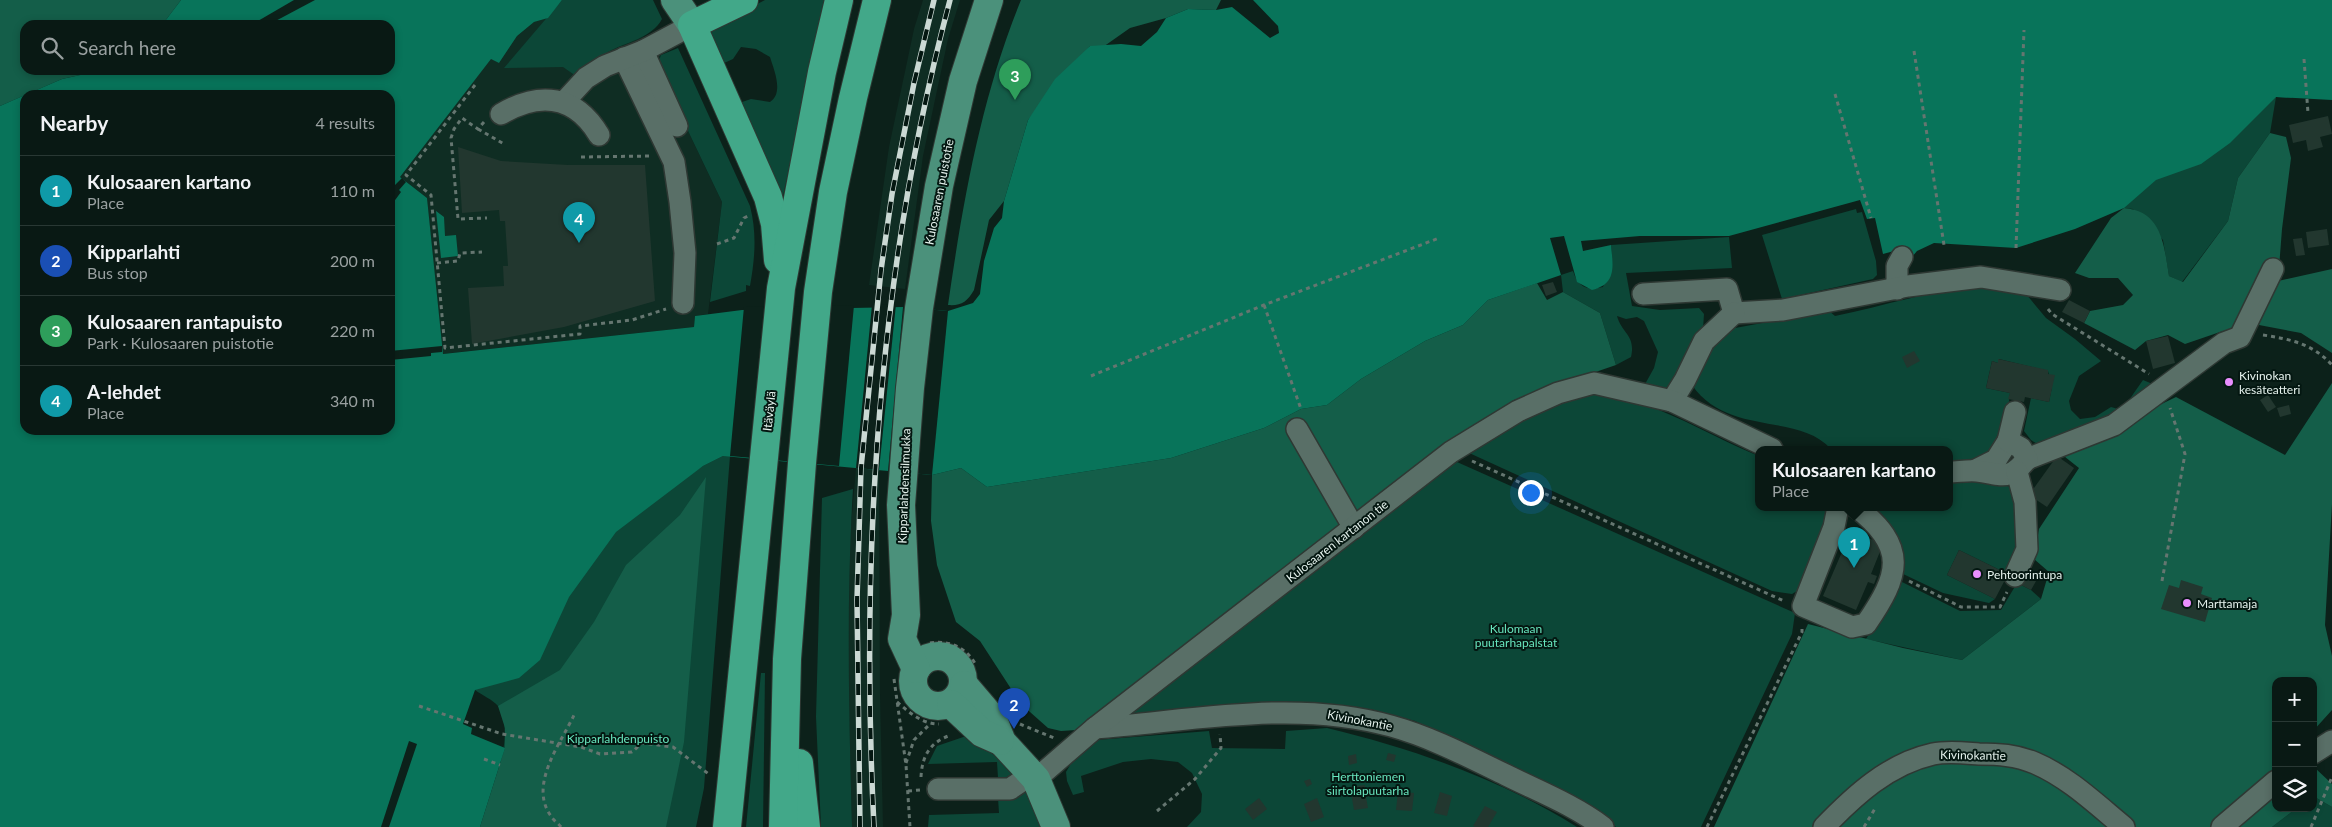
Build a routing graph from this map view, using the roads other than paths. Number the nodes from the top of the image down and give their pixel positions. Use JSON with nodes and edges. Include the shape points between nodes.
{"nodes":[{"id":1,"x":675,"y":0,"type":"edge"},
{"id":2,"x":744,"y":0,"type":"edge"},
{"id":3,"x":839,"y":0,"type":"edge"},
{"id":4,"x":877,"y":0,"type":"edge"},
{"id":5,"x":990,"y":0,"type":"edge"},
{"id":6,"x":689,"y":12,"type":"edge"},
{"id":7,"x":634,"y":55,"type":"junction"},
{"id":8,"x":564,"y":102,"type":"junction"},
{"id":9,"x":501,"y":114,"type":"road end"},
{"id":10,"x":677,"y":126,"type":"dead end"},
{"id":11,"x":599,"y":135,"type":"dead end"},
{"id":12,"x":1902,"y":257,"type":"dead end"},
{"id":13,"x":2273,"y":269,"type":"dead end"},
{"id":14,"x":782,"y":288,"type":"junction"},
{"id":15,"x":1897,"y":289,"type":"junction"},
{"id":16,"x":2060,"y":290,"type":"dead end"},
{"id":17,"x":1643,"y":294,"type":"dead end"},
{"id":18,"x":683,"y":303,"type":"road end"},
{"id":19,"x":1734,"y":313,"type":"junction"},
{"id":20,"x":910,"y":388,"type":"joint"},
{"id":21,"x":1672,"y":401,"type":"junction"},
{"id":22,"x":2015,"y":412,"type":"dead end"},
{"id":23,"x":1299,"y":419,"type":"road end"},
{"id":24,"x":2008,"y":441,"type":"junction"},
{"id":25,"x":1765,"y":446,"type":"edge"},
{"id":26,"x":2022,"y":465,"type":"junction"},
{"id":27,"x":1976,"y":470,"type":"junction"},
{"id":28,"x":1953,"y":472,"type":"edge"},
{"id":29,"x":1837,"y":511,"type":"edge"},
{"id":30,"x":1860,"y":511,"type":"edge"},
{"id":31,"x":1354,"y":528,"type":"junction"},
{"id":32,"x":2015,"y":576,"type":"road end"},
{"id":33,"x":787,"y":659,"type":"junction"},
{"id":34,"x":915,"y":669,"type":"junction"},
{"id":35,"x":957,"y":694,"type":"junction"},
{"id":36,"x":1011,"y":733,"type":"junction"},
{"id":37,"x":1089,"y":733,"type":"junction"},
{"id":38,"x":2332,"y":741,"type":"edge"},
{"id":39,"x":2317,"y":750,"type":"edge"},
{"id":40,"x":721,"y":777,"type":"junction"},
{"id":41,"x":1034,"y":777,"type":"junction"},
{"id":42,"x":2272,"y":784,"type":"edge"},
{"id":43,"x":929,"y":789,"type":"road end"},
{"id":44,"x":718,"y":827,"type":"edge"},
{"id":45,"x":727,"y":827,"type":"edge"},
{"id":46,"x":783,"y":827,"type":"edge"},
{"id":47,"x":806,"y":827,"type":"edge"},
{"id":48,"x":1056,"y":827,"type":"edge"},
{"id":49,"x":1603,"y":827,"type":"edge"},
{"id":50,"x":1824,"y":827,"type":"edge"},
{"id":51,"x":2124,"y":827,"type":"edge"},
{"id":52,"x":2222,"y":827,"type":"edge"}],
"edges":[{"from":1,"to":6,"type":"main road"},
{"from":2,"to":6,"type":"highway"},
{"from":3,"to":14,"type":"highway","name":"Itäväylä","via":[[822,72]]},
{"from":4,"to":33,"type":"highway","via":[[833,192],[818,292]]},
{"from":5,"to":20,"type":"main road","name":"Kulosaaren puistotie","via":[[949,136],[919,308]]},
{"from":6,"to":7,"type":"street"},
{"from":6,"to":14,"type":"highway","via":[[768,197],[775,224]]},
{"from":7,"to":8,"type":"street","via":[[605,66],[586,78]]},
{"from":7,"to":10,"type":"street"},
{"from":7,"to":18,"type":"street","via":[[674,162],[684,253]]},
{"from":8,"to":9,"type":"street","via":[[544,99],[513,107]]},
{"from":8,"to":11,"type":"street","via":[[582,113]]},
{"from":12,"to":15,"type":"street","via":[[1897,266]]},
{"from":13,"to":26,"type":"street","via":[[2240,337],[2224,343],[2114,425]]},
{"from":14,"to":40,"type":"highway","name":"Itäväylä","via":[[765,460]]},
{"from":15,"to":16,"type":"street","via":[[1981,277]]},
{"from":15,"to":19,"type":"street","via":[[1783,310]]},
{"from":17,"to":19,"type":"street","via":[[1727,290]]},
{"from":19,"to":21,"type":"street","via":[[1704,341]]},
{"from":20,"to":34,"type":"main road","name":"Kipparlahdensilmukka","via":[[903,470],[902,549],[906,614]]},
{"from":21,"to":25,"type":"street","name":"Kulosaaren kartanon tie"},
{"from":21,"to":31,"type":"street","name":"Kulosaaren kartanon tie","via":[[1594,383],[1558,393],[1518,411],[1451,452]]},
{"from":22,"to":24,"type":"street"},
{"from":23,"to":31,"type":"street"},
{"from":24,"to":26,"type":"street","via":[[2021,448]]},
{"from":24,"to":27,"type":"street","via":[[1996,460]]},
{"from":26,"to":27,"type":"street","via":[[1998,476]]},
{"from":26,"to":32,"type":"street","via":[[2027,549]]},
{"from":27,"to":28,"type":"street"},
{"from":29,"to":30,"type":"street","via":[[1803,606],[1852,627],[1866,624],[1883,599],[1893,572],[1893,554],[1884,532]]},
{"from":31,"to":37,"type":"street","name":"Kulosaaren kartanon tie"},
{"from":33,"to":46,"type":"highway"},
{"from":33,"to":47,"type":"highway"},
{"from":34,"to":35,"type":"main road","via":[[914,685],[920,700],[930,706],[940,707]]},
{"from":34,"to":35,"type":"main road","via":[[948,657],[963,674]]},
{"from":35,"to":36,"type":"main road"},
{"from":35,"to":36,"type":"main road","via":[[972,725],[982,733]]},
{"from":36,"to":41,"type":"main road"},
{"from":37,"to":41,"type":"street","name":"Kulosaaren kartanon tie"},
{"from":37,"to":49,"type":"street","name":"Kivinokantie","via":[[1220,716],[1322,713],[1392,726],[1418,735],[1573,808]]},
{"from":38,"to":39,"type":"street"},
{"from":40,"to":44,"type":"highway"},
{"from":40,"to":45,"type":"highway","name":"Itäväylä"},
{"from":41,"to":43,"type":"street","name":"Kulosaaren kartanon tie","via":[[1010,788]]},
{"from":41,"to":48,"type":"main road"},
{"from":42,"to":52,"type":"street"},
{"from":50,"to":51,"type":"street","name":"Kivinokantie","via":[[1868,785],[1887,773],[1933,754],[1956,753],[2010,755],[2034,762],[2069,782]]}]}
